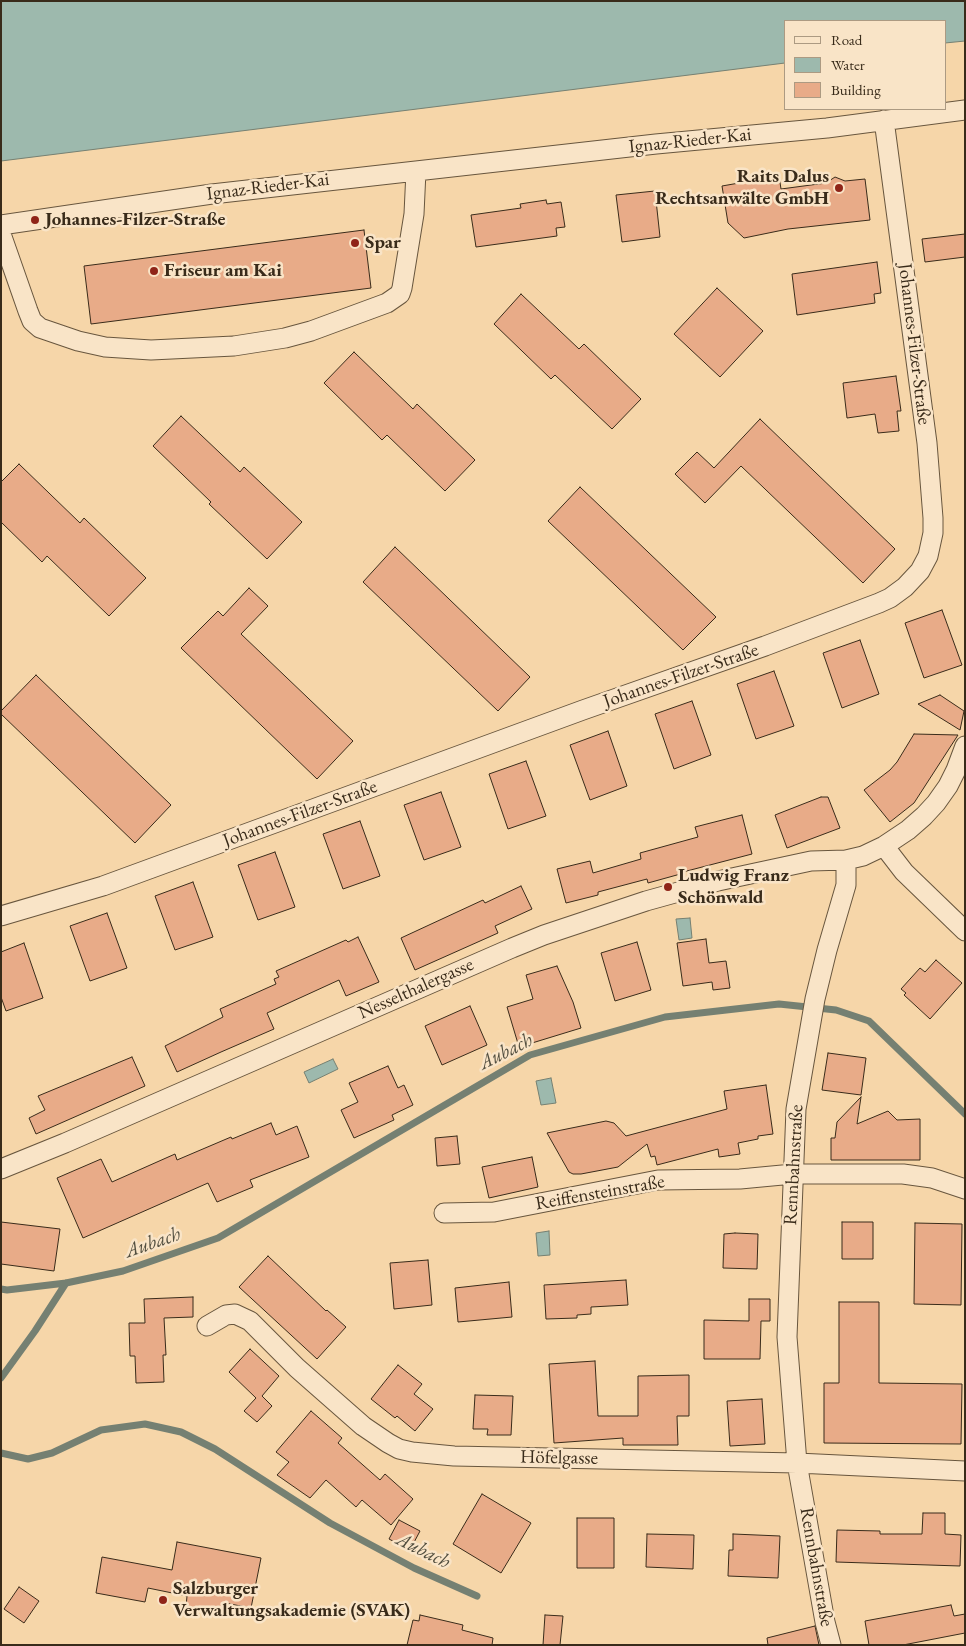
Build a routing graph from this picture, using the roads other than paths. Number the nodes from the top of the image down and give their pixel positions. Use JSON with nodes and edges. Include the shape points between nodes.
{"nodes":[{"id":1,"x":965,"y":110,"type":"edge"},
{"id":2,"x":884,"y":120,"type":"junction"},
{"id":3,"x":416,"y":171,"type":"junction"},
{"id":4,"x":1,"y":225,"type":"edge"},
{"id":5,"x":1,"y":234,"type":"edge"},
{"id":6,"x":965,"y":746,"type":"edge"},
{"id":7,"x":884,"y":846,"type":"junction"},
{"id":8,"x":846,"y":860,"type":"junction"},
{"id":9,"x":1,"y":916,"type":"edge"},
{"id":10,"x":965,"y":932,"type":"edge"},
{"id":11,"x":1,"y":1169,"type":"edge"},
{"id":12,"x":793,"y":1174,"type":"junction"},
{"id":13,"x":965,"y":1189,"type":"edge"},
{"id":14,"x":444,"y":1213,"type":"dead end"},
{"id":15,"x":207,"y":1326,"type":"dead end"},
{"id":16,"x":797,"y":1463,"type":"junction"},
{"id":17,"x":965,"y":1471,"type":"edge"},
{"id":18,"x":831,"y":1645,"type":"edge"}],
"edges":[{"from":1,"to":2,"type":"street","name":"Ignaz-Rieder-Kai"},
{"from":2,"to":3,"type":"street","name":"Ignaz-Rieder-Kai"},
{"from":2,"to":9,"type":"street","name":"Johannes-Filzer-Straße","via":[[934,518],[928,556],[906,587],[879,603],[765,646],[103,886]]},
{"from":3,"to":4,"type":"street","name":"Ignaz-Rieder-Kai","via":[[212,194]]},
{"from":3,"to":5,"type":"street","via":[[414,214],[400,294],[388,303],[311,331],[234,346],[151,350],[105,347],[40,328],[32,321]]},
{"from":6,"to":7,"type":"street","via":[[956,770],[936,803],[908,830]]},
{"from":7,"to":8,"type":"street"},
{"from":7,"to":10,"type":"street","via":[[904,872]]},
{"from":8,"to":11,"type":"street","name":"Nesselthalergasse","via":[[811,861],[718,881],[646,900],[553,932]]},
{"from":8,"to":12,"type":"street","name":"Rennbahnstraße","via":[[844,896],[813,1007],[796,1109]]},
{"from":12,"to":13,"type":"street","name":"Reiffensteinstraße","via":[[908,1174]]},
{"from":12,"to":14,"type":"street","name":"Reiffensteinstraße","via":[[740,1179],[658,1180],[494,1212]]},
{"from":12,"to":16,"type":"street","name":"Rennbahnstraße","via":[[787,1337]]},
{"from":15,"to":16,"type":"street","name":"Höfelgasse","via":[[226,1315],[235,1314],[250,1321],[296,1368],[363,1426],[388,1443],[412,1452],[454,1456]]},
{"from":16,"to":17,"type":"street","name":"Höfelgasse"},
{"from":16,"to":18,"type":"street","name":"Rennbahnstraße"}]}
